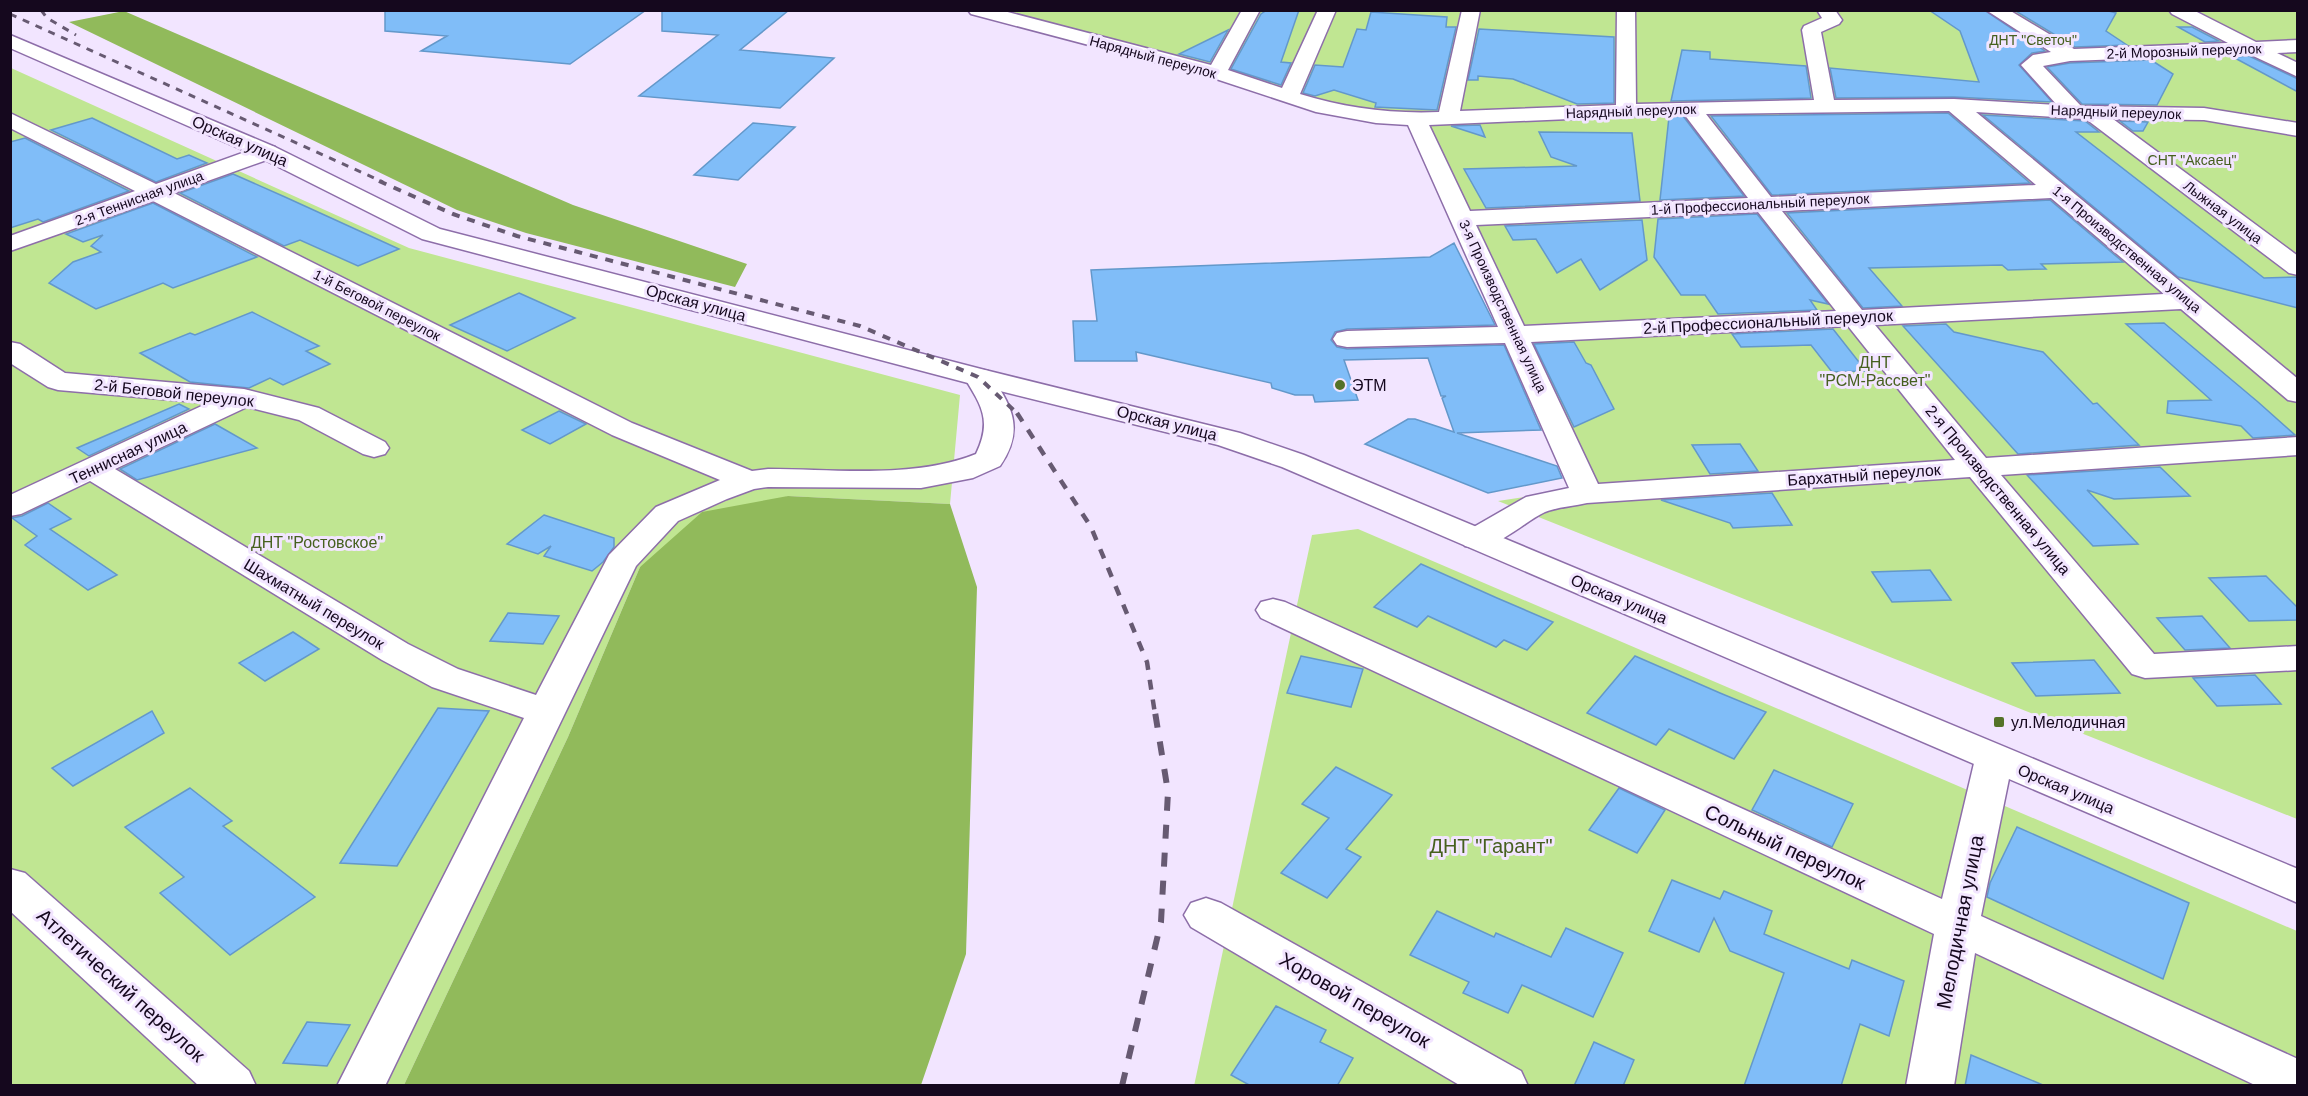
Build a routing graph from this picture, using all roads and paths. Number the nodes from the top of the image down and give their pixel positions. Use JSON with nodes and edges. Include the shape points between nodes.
{"nodes":[{"id":1,"x":976,"y":10,"type":"edge"},
{"id":2,"x":1059,"y":10,"type":"edge"},
{"id":3,"x":1251,"y":10,"type":"edge"},
{"id":4,"x":1327,"y":10,"type":"edge"},
{"id":5,"x":1471,"y":10,"type":"edge"},
{"id":6,"x":1626,"y":10,"type":"edge"},
{"id":7,"x":1826,"y":10,"type":"edge"},
{"id":8,"x":1995,"y":10,"type":"edge"},
{"id":9,"x":2178,"y":10,"type":"edge"},
{"id":10,"x":1045,"y":27,"type":"junction"},
{"id":11,"x":10,"y":41,"type":"edge"},
{"id":12,"x":2298,"y":46,"type":"edge"},
{"id":13,"x":2252,"y":48,"type":"junction"},
{"id":14,"x":2070,"y":56,"type":"junction"},
{"id":15,"x":2031,"y":65,"type":"joint"},
{"id":16,"x":2298,"y":71,"type":"edge"},
{"id":17,"x":1217,"y":73,"type":"junction"},
{"id":18,"x":1288,"y":98,"type":"junction"},
{"id":19,"x":1826,"y":105,"type":"junction"},
{"id":20,"x":1954,"y":105,"type":"junction"},
{"id":21,"x":1690,"y":108,"type":"junction"},
{"id":22,"x":1626,"y":111,"type":"junction"},
{"id":23,"x":2082,"y":112,"type":"junction"},
{"id":24,"x":1448,"y":118,"type":"junction"},
{"id":25,"x":10,"y":119,"type":"edge"},
{"id":26,"x":1416,"y":119,"type":"junction"},
{"id":27,"x":2298,"y":130,"type":"edge"},
{"id":28,"x":267,"y":152,"type":"junction"},
{"id":29,"x":2058,"y":191,"type":"junction"},
{"id":30,"x":157,"y":193,"type":"junction"},
{"id":31,"x":1762,"y":203,"type":"junction"},
{"id":32,"x":1463,"y":218,"type":"junction"},
{"id":33,"x":10,"y":244,"type":"edge"},
{"id":34,"x":2298,"y":268,"type":"edge"},
{"id":35,"x":2190,"y":302,"type":"junction"},
{"id":36,"x":1857,"y":318,"type":"junction"},
{"id":37,"x":1516,"y":335,"type":"junction"},
{"id":38,"x":1347,"y":339,"type":"dead end"},
{"id":39,"x":10,"y":350,"type":"edge"},
{"id":40,"x":978,"y":377,"type":"junction"},
{"id":41,"x":2298,"y":394,"type":"edge"},
{"id":42,"x":244,"y":398,"type":"junction"},
{"id":43,"x":2298,"y":446,"type":"edge"},
{"id":44,"x":374,"y":448,"type":"dead end"},
{"id":45,"x":1977,"y":466,"type":"junction"},
{"id":46,"x":94,"y":470,"type":"junction"},
{"id":47,"x":749,"y":481,"type":"junction"},
{"id":48,"x":1587,"y":494,"type":"junction"},
{"id":49,"x":10,"y":507,"type":"edge"},
{"id":50,"x":1477,"y":539,"type":"junction"},
{"id":51,"x":1273,"y":610,"type":"dead end"},
{"id":52,"x":2298,"y":658,"type":"edge"},
{"id":53,"x":546,"y":712,"type":"junction"},
{"id":54,"x":1994,"y":759,"type":"junction"},
{"id":55,"x":10,"y":885,"type":"edge"},
{"id":56,"x":2298,"y":887,"type":"edge"},
{"id":57,"x":1206,"y":915,"type":"dead end"},
{"id":58,"x":1957,"y":927,"type":"junction"},
{"id":59,"x":2298,"y":1082,"type":"edge"},
{"id":60,"x":232,"y":1086,"type":"edge"},
{"id":61,"x":361,"y":1086,"type":"edge"},
{"id":62,"x":1504,"y":1086,"type":"edge"},
{"id":63,"x":1930,"y":1086,"type":"edge"}],
"edges":[{"from":1,"to":10,"type":"street","name":"Нарядный переулок"},
{"from":2,"to":10,"type":"street"},
{"from":3,"to":17,"type":"street"},
{"from":4,"to":18,"type":"street"},
{"from":5,"to":24,"type":"street"},
{"from":6,"to":22,"type":"street"},
{"from":7,"to":19,"type":"street","via":[[1833,20],[1811,30]]},
{"from":8,"to":14,"type":"street"},
{"from":9,"to":13,"type":"street"},
{"from":10,"to":17,"type":"street","name":"Нарядный переулок"},
{"from":11,"to":28,"type":"street","name":"Орская улица"},
{"from":12,"to":13,"type":"street","name":"2-й Морозный переулок"},
{"from":13,"to":14,"type":"street","name":"2-й Морозный переулок"},
{"from":13,"to":16,"type":"street"},
{"from":14,"to":15,"type":"street","name":"2-й Морозный переулок","via":[[2040,59]]},
{"from":15,"to":23,"type":"street","name":"Лыжная улица"},
{"from":17,"to":18,"type":"street","name":"Нарядный переулок"},
{"from":18,"to":26,"type":"street","name":"Нарядный переулок","via":[[1344,112]]},
{"from":19,"to":20,"type":"street","name":"Нарядный переулок"},
{"from":19,"to":21,"type":"street","name":"Нарядный переулок"},
{"from":20,"to":23,"type":"street","name":"Нарядный переулок"},
{"from":20,"to":29,"type":"street","name":"1-я Производственная улица"},
{"from":21,"to":22,"type":"street","name":"Нарядный переулок"},
{"from":21,"to":31,"type":"street","name":"2-я Производственная улица"},
{"from":22,"to":24,"type":"street","name":"Нарядный переулок"},
{"from":23,"to":27,"type":"street","name":"Нарядный переулок","via":[[2204,114]]},
{"from":23,"to":34,"type":"street","name":"Лыжная улица"},
{"from":24,"to":26,"type":"street","name":"Нарядный переулок"},
{"from":25,"to":30,"type":"street","name":"1-й Беговой переулок"},
{"from":26,"to":32,"type":"street","name":"3-я Производственная улица"},
{"from":28,"to":30,"type":"street","name":"2-я Теннисная улица"},
{"from":28,"to":40,"type":"street","name":"Орская улица","via":[[431,234]]},
{"from":29,"to":31,"type":"street","name":"1-й Профессиональный переулок"},
{"from":29,"to":35,"type":"street","name":"1-я Производственная улица"},
{"from":30,"to":33,"type":"street","name":"2-я Теннисная улица"},
{"from":30,"to":47,"type":"street","name":"1-й Беговой переулок","via":[[622,429]]},
{"from":31,"to":32,"type":"street","name":"1-й Профессиональный переулок"},
{"from":31,"to":36,"type":"street","name":"2-я Производственная улица"},
{"from":32,"to":37,"type":"street","name":"3-я Производственная улица"},
{"from":35,"to":36,"type":"street","name":"2-й Профессиональный переулок"},
{"from":35,"to":41,"type":"street","name":"1-я Производственная улица"},
{"from":36,"to":37,"type":"street","name":"2-й Профессиональный переулок"},
{"from":36,"to":45,"type":"street","name":"2-я Производственная улица"},
{"from":37,"to":38,"type":"street","name":"2-й Профессиональный переулок"},
{"from":37,"to":48,"type":"street","name":"3-я Производственная улица"},
{"from":39,"to":42,"type":"street","name":"2-й Беговой переулок","via":[[58,381]]},
{"from":40,"to":47,"type":"street","via":[[999,411],[1000,438],[989,460],[921,480]]},
{"from":40,"to":50,"type":"street","name":"Орская улица","via":[[1229,439],[1293,461]]},
{"from":42,"to":44,"type":"street","name":"2-й Беговой переулок","via":[[309,414]]},
{"from":42,"to":46,"type":"street","name":"Теннисная улица"},
{"from":43,"to":45,"type":"street","name":"Бархатный переулок"},
{"from":45,"to":48,"type":"street","name":"Бархатный переулок"},
{"from":45,"to":52,"type":"street","name":"2-я Производственная улица","via":[[2145,666]]},
{"from":46,"to":49,"type":"street","name":"Теннисная улица"},
{"from":46,"to":53,"type":"street","name":"Шахматный переулок","via":[[395,652],[445,678]]},
{"from":47,"to":53,"type":"street","via":[[667,514],[621,562]]},
{"from":48,"to":50,"type":"street","name":"Бархатный переулок","via":[[1537,504]]},
{"from":50,"to":54,"type":"street","name":"Орская улица"},
{"from":51,"to":58,"type":"street","name":"Сольный переулок"},
{"from":53,"to":61,"type":"street"},
{"from":54,"to":56,"type":"street","name":"Орская улица"},
{"from":54,"to":58,"type":"street","name":"Мелодичная улица"},
{"from":55,"to":60,"type":"street","name":"Атлетический переулок"},
{"from":57,"to":62,"type":"street","name":"Хоровой переулок"},
{"from":58,"to":59,"type":"street","name":"Сольный переулок"},
{"from":58,"to":63,"type":"street","name":"Мелодичная улица"}]}
